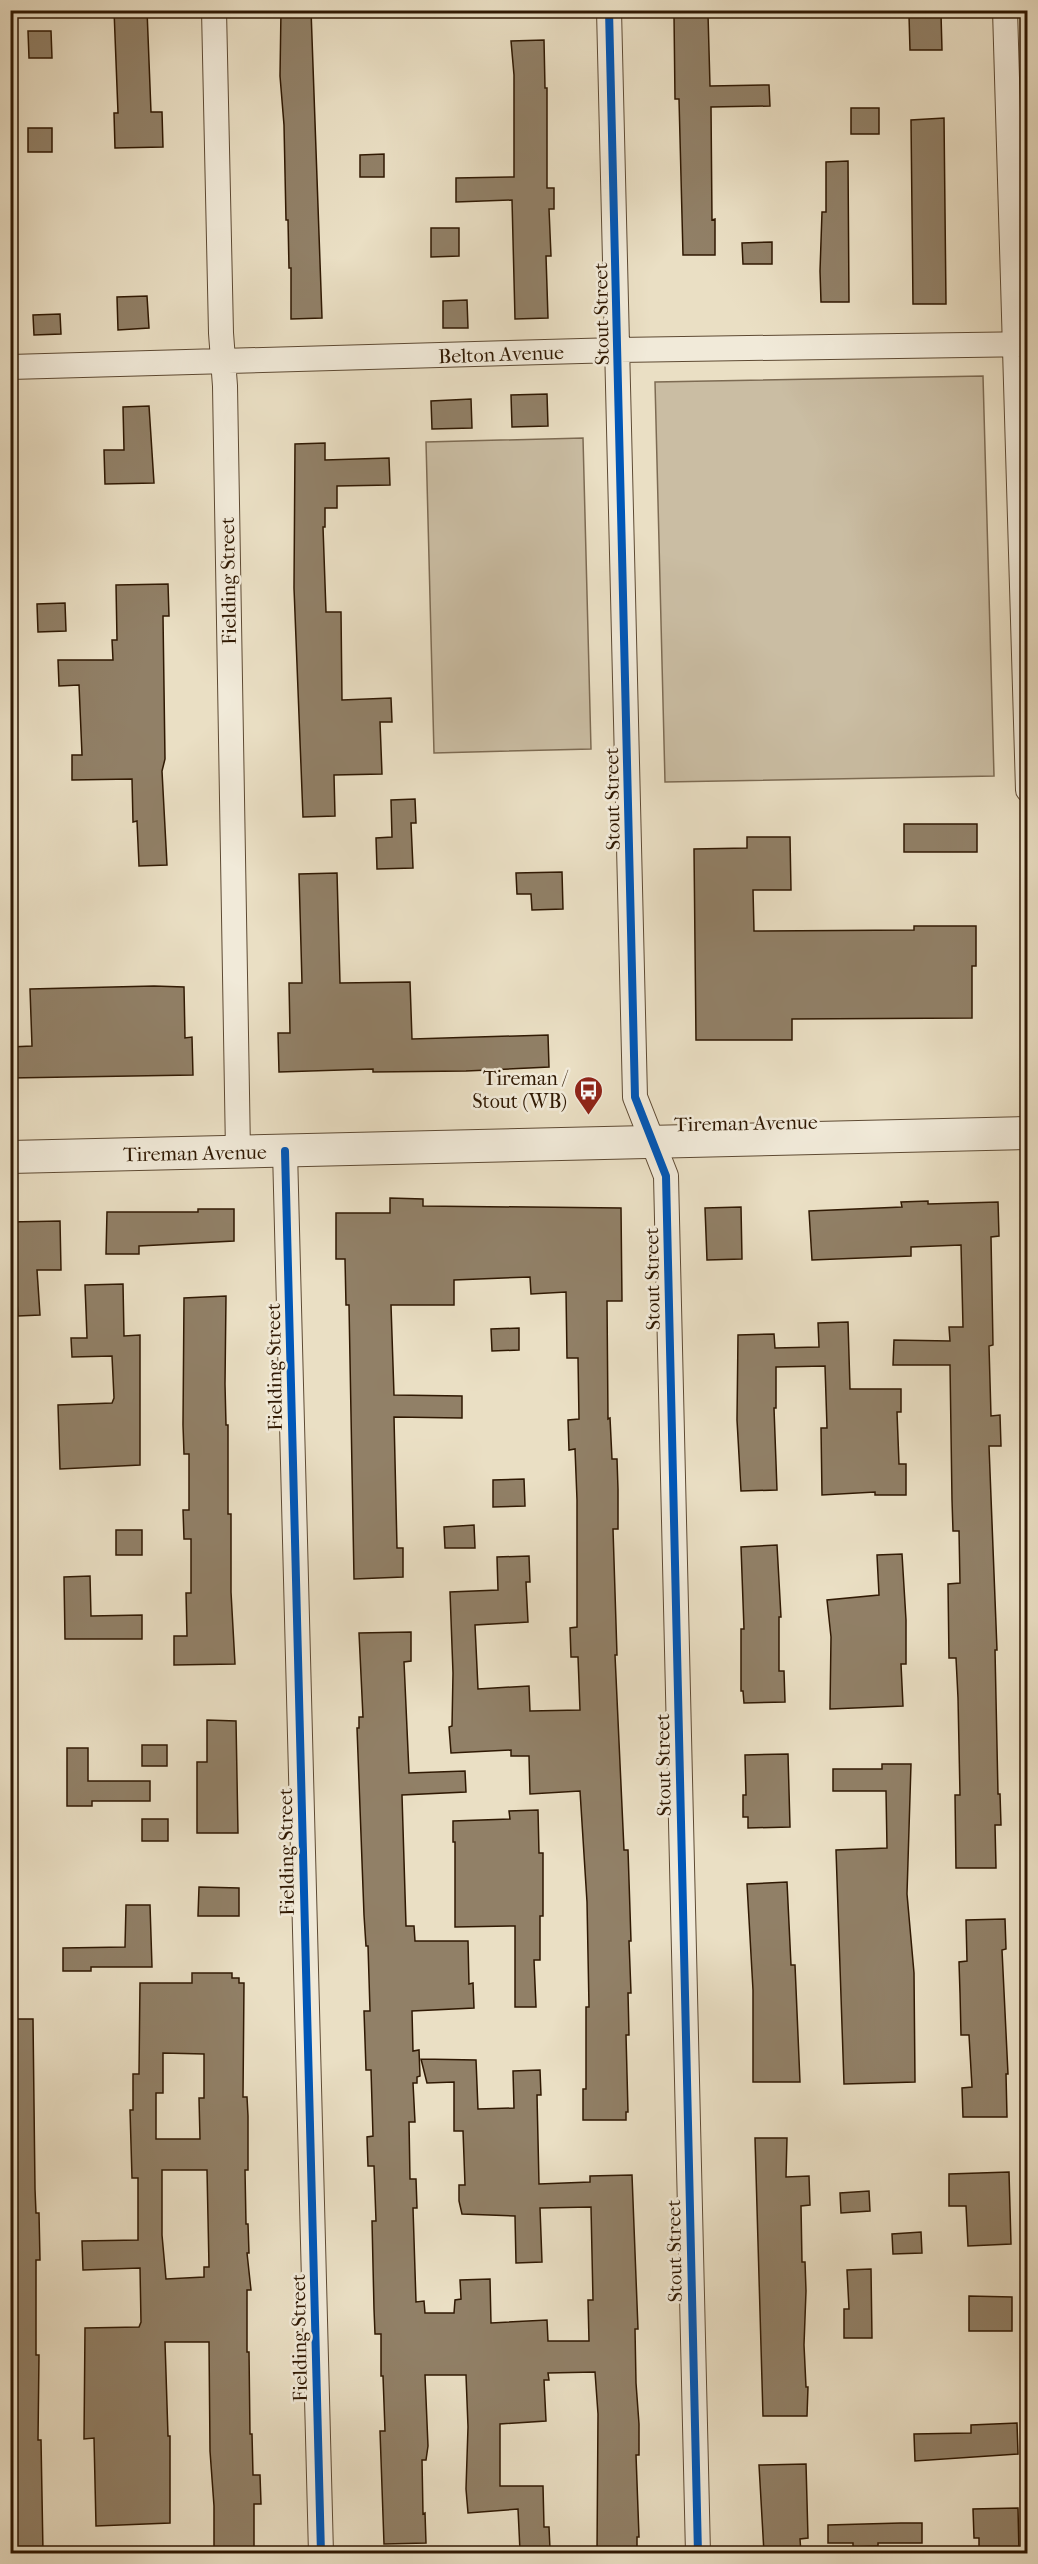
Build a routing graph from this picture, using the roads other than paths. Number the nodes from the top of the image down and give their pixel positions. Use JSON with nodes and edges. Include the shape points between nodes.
{"nodes":[{"id":1,"x":214,"y":10,"type":"edge"},
{"id":2,"x":609,"y":10,"type":"edge"},
{"id":3,"x":1005,"y":10,"type":"edge"},
{"id":4,"x":1021,"y":344,"type":"edge"},
{"id":5,"x":618,"y":350,"type":"junction"},
{"id":6,"x":224,"y":362,"type":"junction"},
{"id":7,"x":10,"y":367,"type":"edge"},
{"id":8,"x":1028,"y":790,"type":"edge"},
{"id":9,"x":1028,"y":1133,"type":"edge"},
{"id":10,"x":653,"y":1142,"type":"junction"},
{"id":11,"x":285,"y":1151,"type":"junction"},
{"id":12,"x":238,"y":1152,"type":"junction"},
{"id":13,"x":10,"y":1157,"type":"edge"},
{"id":14,"x":321,"y":2553,"type":"edge"},
{"id":15,"x":698,"y":2553,"type":"edge"}],
"edges":[{"from":1,"to":6,"type":"street","name":"Fielding Street"},
{"from":2,"to":5,"type":"street","name":"Stout Street"},
{"from":3,"to":4,"type":"street"},
{"from":4,"to":5,"type":"street","name":"Belton Avenue"},
{"from":4,"to":8,"type":"street"},
{"from":5,"to":6,"type":"street","name":"Belton Avenue"},
{"from":5,"to":10,"type":"street","name":"Stout Street","via":[[635,1097]]},
{"from":6,"to":7,"type":"street","name":"Belton Avenue"},
{"from":6,"to":12,"type":"street","name":"Fielding Street"},
{"from":9,"to":10,"type":"street","name":"Tireman Avenue"},
{"from":10,"to":11,"type":"street","name":"Tireman Avenue"},
{"from":10,"to":15,"type":"street","name":"Stout Street","via":[[666,1176]]},
{"from":11,"to":12,"type":"street","name":"Tireman Avenue"},
{"from":11,"to":14,"type":"street","name":"Fielding Street"},
{"from":12,"to":13,"type":"street","name":"Tireman Avenue"}]}
